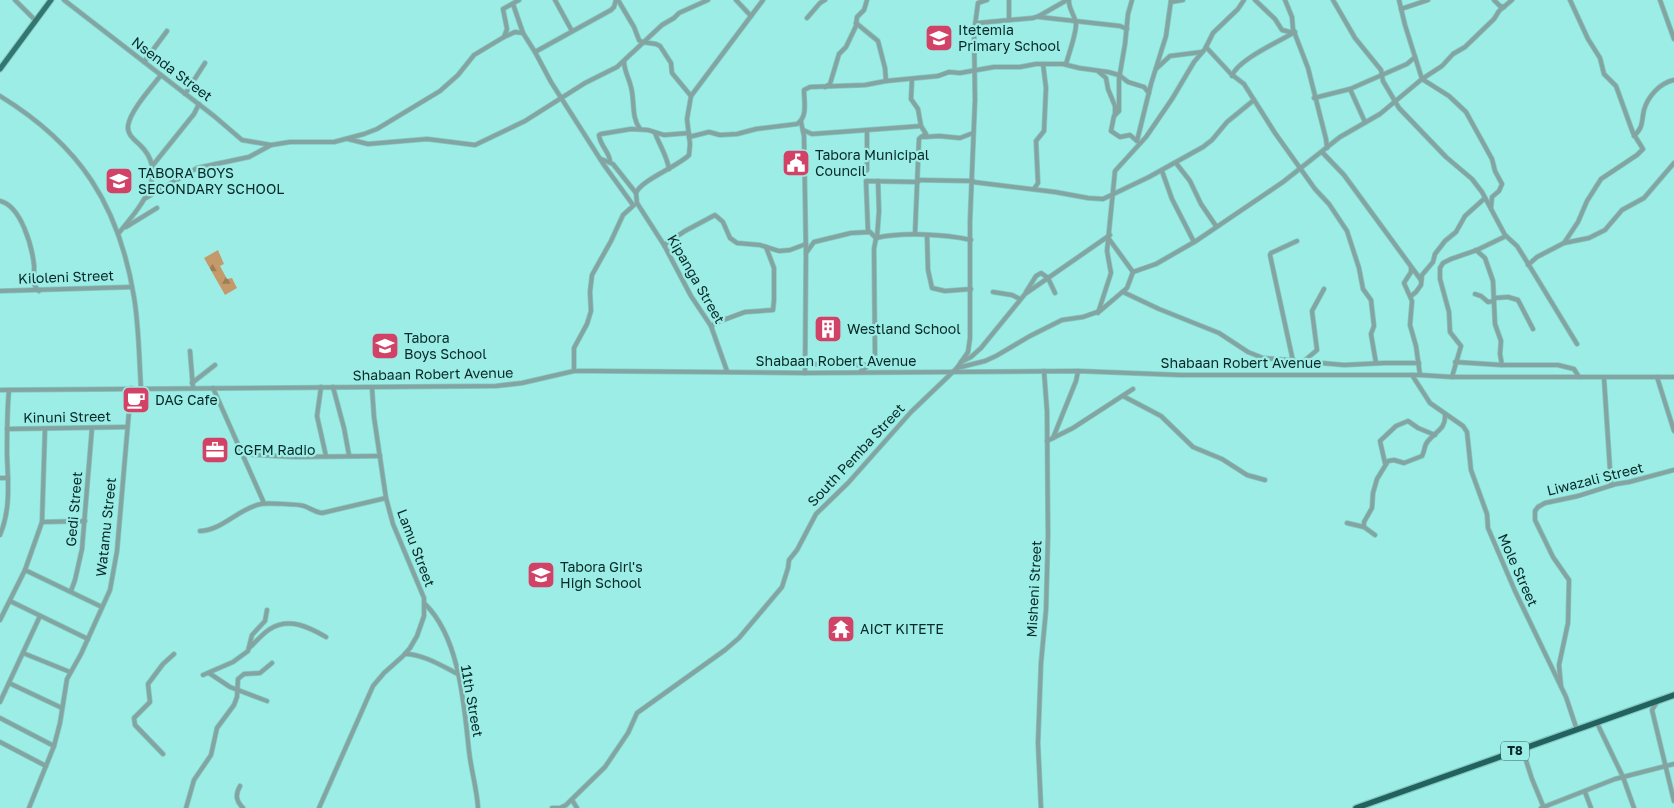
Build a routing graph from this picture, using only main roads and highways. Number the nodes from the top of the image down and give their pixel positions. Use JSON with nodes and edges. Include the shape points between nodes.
{"nodes":[{"id":1,"x":51,"y":0,"type":"edge"},
{"id":2,"x":0,"y":69,"type":"edge"},
{"id":3,"x":1674,"y":695,"type":"edge"},
{"id":4,"x":1356,"y":808,"type":"edge"}],
"edges":[{"from":1,"to":2,"type":"main road"},
{"from":3,"to":4,"type":"highway","number":"T8"}]}
